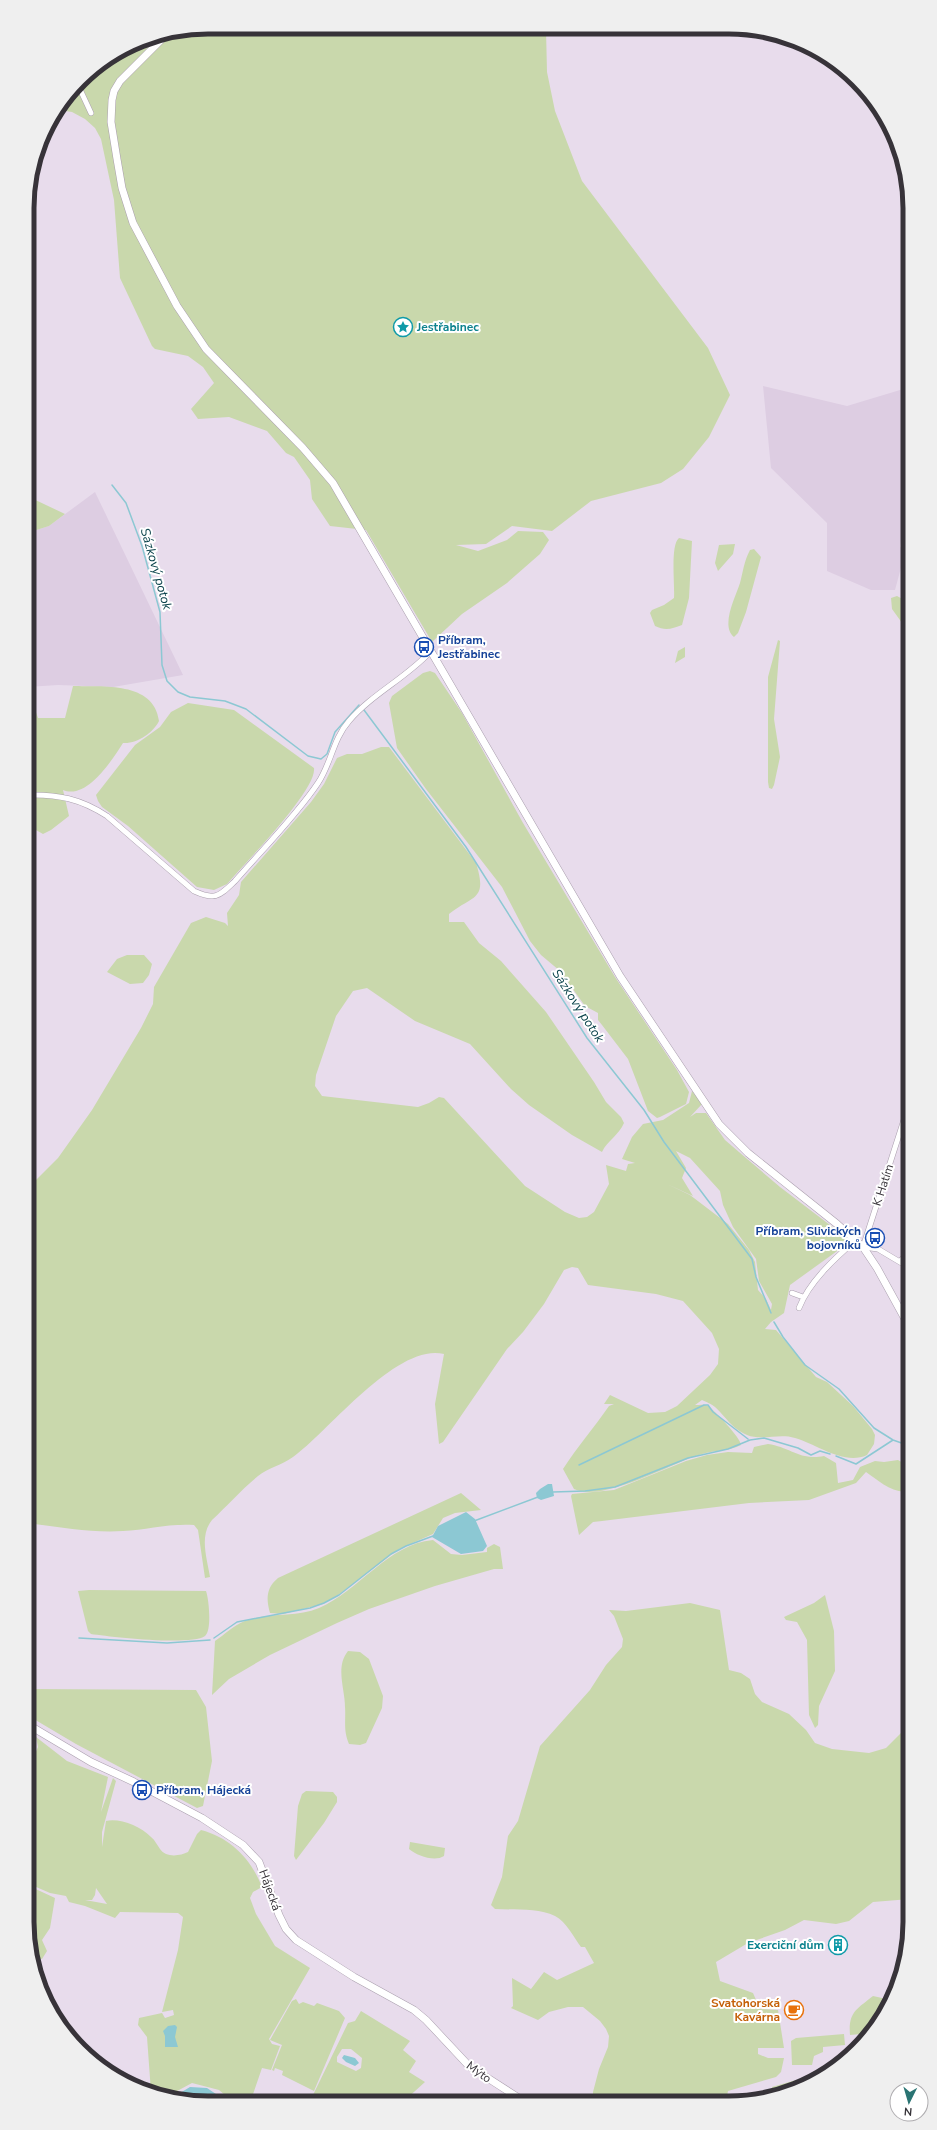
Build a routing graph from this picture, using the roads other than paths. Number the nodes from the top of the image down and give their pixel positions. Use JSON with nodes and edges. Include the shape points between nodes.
{"nodes":[{"id":1,"x":160,"y":41,"type":"edge"},
{"id":2,"x":80,"y":90,"type":"edge"},
{"id":3,"x":91,"y":113,"type":"dead end"},
{"id":4,"x":430,"y":652,"type":"junction"},
{"id":5,"x":34,"y":795,"type":"edge"},
{"id":6,"x":903,"y":1123,"type":"edge"},
{"id":7,"x":856,"y":1240,"type":"junction"},
{"id":8,"x":863,"y":1247,"type":"junction"},
{"id":9,"x":903,"y":1259,"type":"edge"},
{"id":10,"x":900,"y":1262,"type":"junction"},
{"id":11,"x":903,"y":1264,"type":"edge"},
{"id":12,"x":792,"y":1293,"type":"dead end"},
{"id":13,"x":803,"y":1297,"type":"junction"},
{"id":14,"x":799,"y":1308,"type":"dead end"},
{"id":15,"x":903,"y":1315,"type":"edge"},
{"id":16,"x":34,"y":1728,"type":"edge"},
{"id":17,"x":440,"y":2034,"type":"joint"},
{"id":18,"x":516,"y":2096,"type":"edge"}],
"edges":[{"from":1,"to":4,"type":"street","via":[[120,81],[112,100],[111,122],[117,159],[122,188],[133,222],[177,306],[206,349],[303,448],[333,483]]},
{"from":2,"to":3,"type":"street"},
{"from":4,"to":5,"type":"street","via":[[417,665],[367,702],[347,722],[325,770],[311,793],[235,881],[214,897],[207,897],[194,891],[107,816],[91,806],[62,796]]},
{"from":4,"to":7,"type":"street","via":[[620,976],[719,1124],[748,1153]]},
{"from":6,"to":8,"type":"street","name":"K Hatím"},
{"from":7,"to":8,"type":"street"},
{"from":7,"to":13,"type":"street","via":[[838,1255]]},
{"from":8,"to":10,"type":"street","via":[[878,1249]]},
{"from":8,"to":15,"type":"street"},
{"from":9,"to":10,"type":"street"},
{"from":10,"to":11,"type":"street"},
{"from":12,"to":13,"type":"street"},
{"from":13,"to":14,"type":"street"},
{"from":16,"to":17,"type":"street","name":"Hájecká","via":[[80,1755],[202,1818],[243,1845],[259,1862],[279,1915],[286,1929],[296,1940],[354,1977],[414,2010]]},
{"from":17,"to":18,"type":"street","name":"Mýto","via":[[469,2066]]}]}
